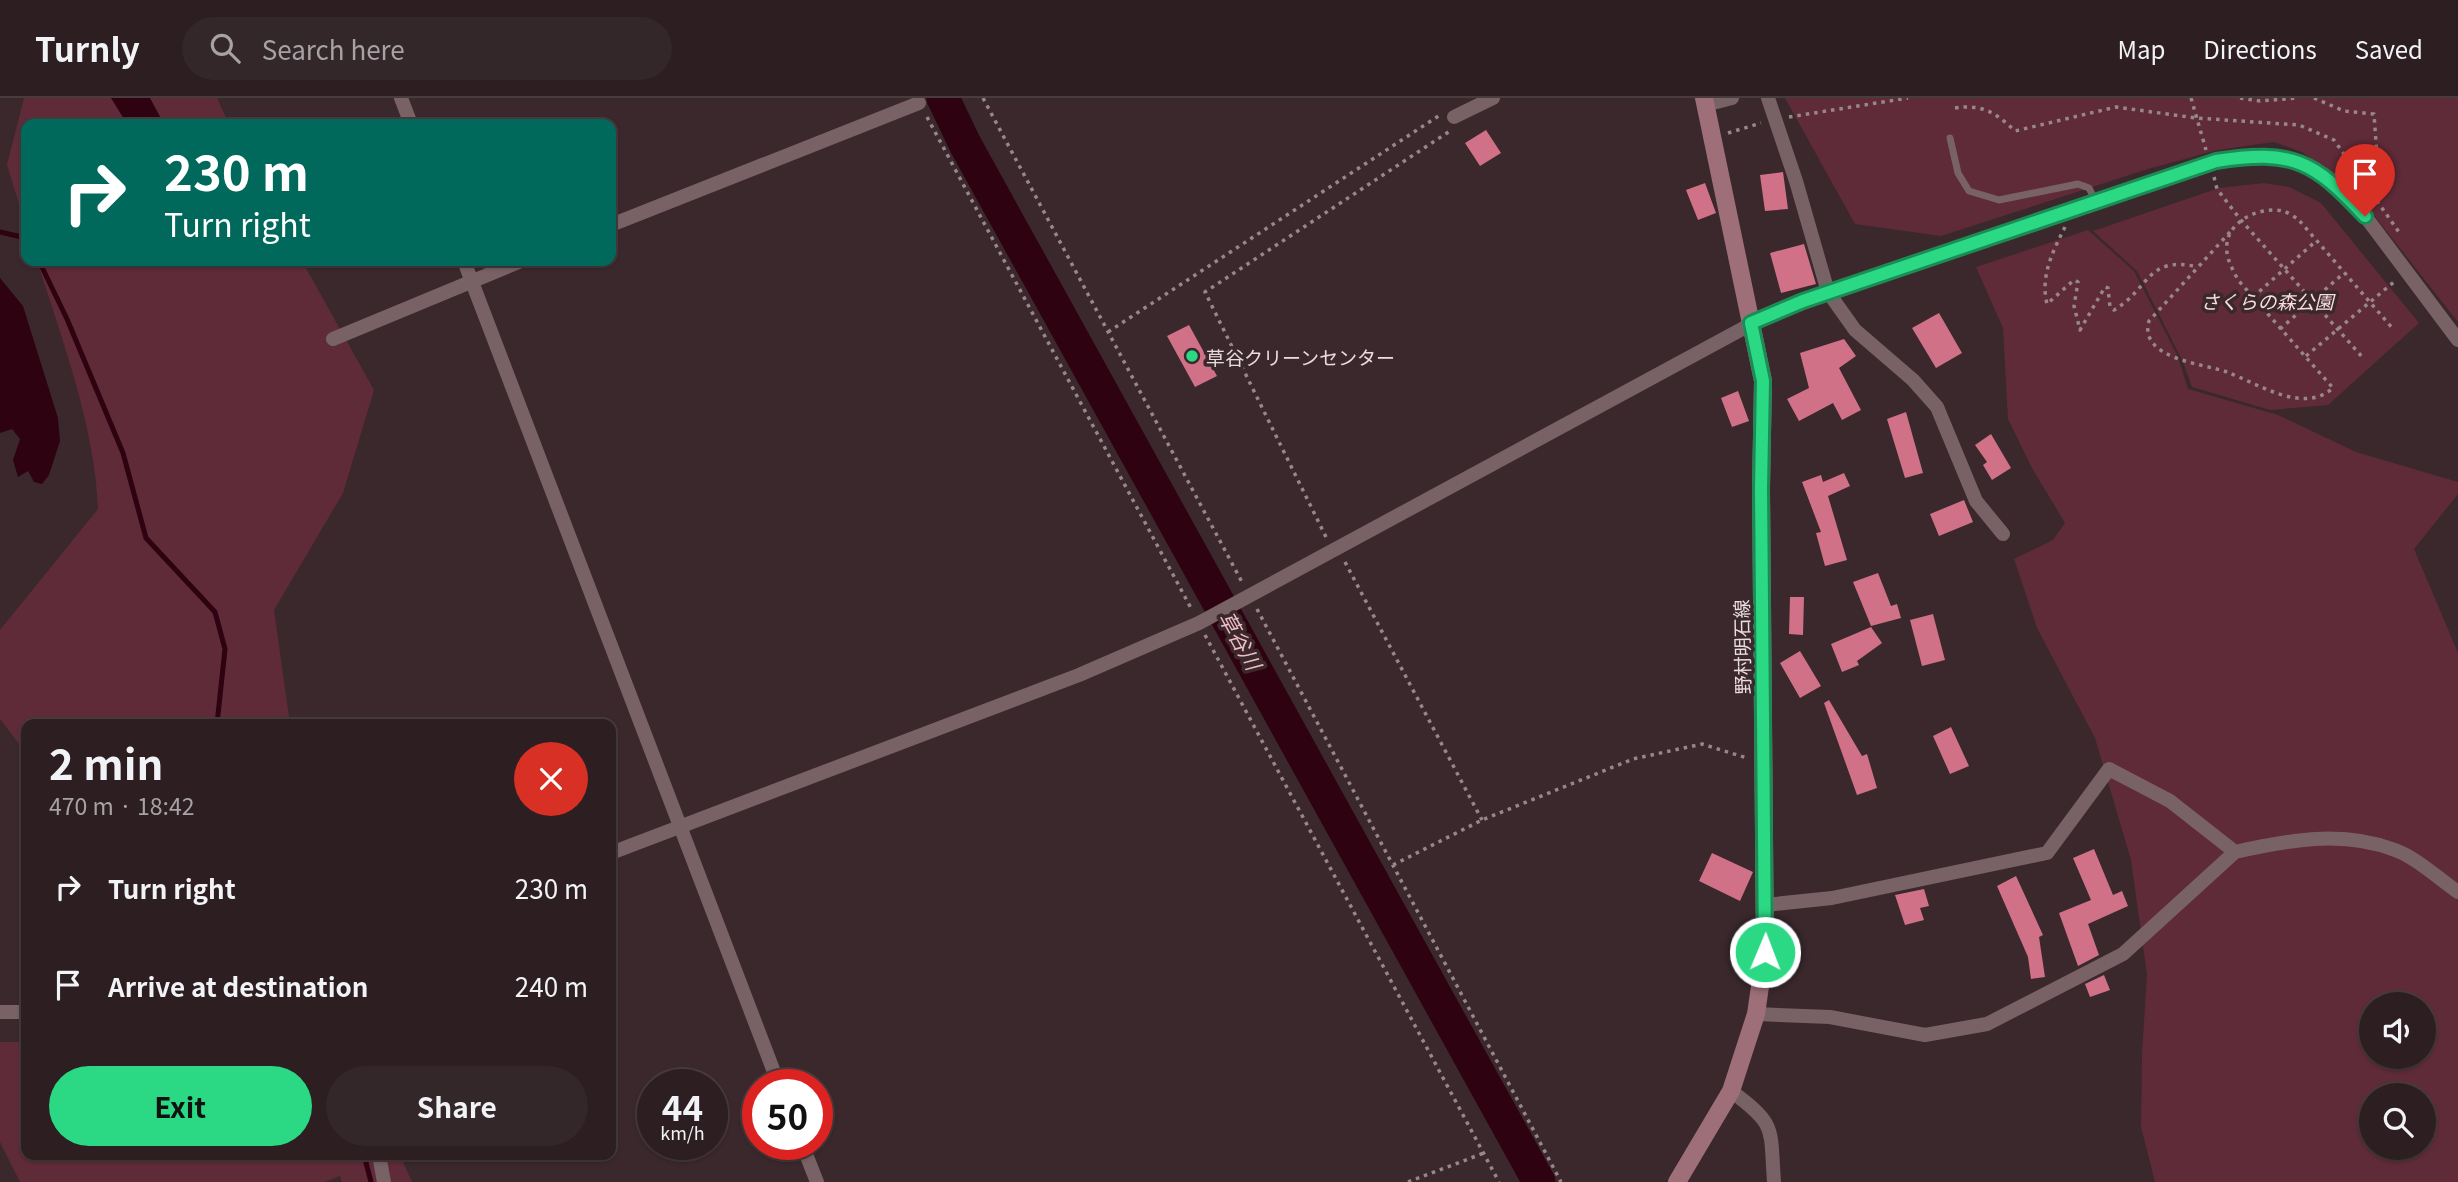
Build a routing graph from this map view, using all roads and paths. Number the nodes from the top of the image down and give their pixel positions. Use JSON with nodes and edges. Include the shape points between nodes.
{"nodes":[{"id":1,"x":401,"y":98,"type":"edge"},
{"id":2,"x":983,"y":98,"type":"edge"},
{"id":3,"x":1493,"y":98,"type":"edge"},
{"id":4,"x":1732,"y":98,"type":"edge"},
{"id":5,"x":1768,"y":98,"type":"edge"},
{"id":6,"x":1908,"y":98,"type":"edge"},
{"id":7,"x":2191,"y":98,"type":"edge"},
{"id":8,"x":2240,"y":98,"type":"edge"},
{"id":9,"x":2297,"y":98,"type":"edge"},
{"id":10,"x":2314,"y":98,"type":"edge"},
{"id":11,"x":1704,"y":102,"type":"edge"},
{"id":12,"x":919,"y":103,"type":"joint"},
{"id":13,"x":1955,"y":108,"type":"dead end"},
{"id":14,"x":1454,"y":117,"type":"junction"},
{"id":15,"x":2196,"y":118,"type":"junction"},
{"id":16,"x":409,"y":119,"type":"edge"},
{"id":17,"x":1775,"y":119,"type":"junction"},
{"id":18,"x":1712,"y":138,"type":"junction"},
{"id":19,"x":1950,"y":138,"type":"dead end"},
{"id":20,"x":2208,"y":155,"type":"dead end"},
{"id":21,"x":2214,"y":174,"type":"dead end"},
{"id":22,"x":2202,"y":176,"type":"dead end"},
{"id":23,"x":2217,"y":189,"type":"dead end"},
{"id":24,"x":2095,"y":200,"type":"junction"},
{"id":25,"x":2240,"y":219,"type":"junction"},
{"id":26,"x":2068,"y":222,"type":"dead end"},
{"id":27,"x":616,"y":223,"type":"edge"},
{"id":28,"x":2230,"y":232,"type":"junction"},
{"id":29,"x":2316,"y":241,"type":"junction"},
{"id":30,"x":466,"y":266,"type":"edge"},
{"id":31,"x":508,"y":266,"type":"edge"},
{"id":32,"x":2198,"y":267,"type":"junction"},
{"id":33,"x":2344,"y":274,"type":"junction"},
{"id":34,"x":471,"y":280,"type":"junction"},
{"id":35,"x":2404,"y":289,"type":"dead end"},
{"id":36,"x":1828,"y":292,"type":"junction"},
{"id":37,"x":2253,"y":298,"type":"junction"},
{"id":38,"x":1751,"y":323,"type":"junction"},
{"id":39,"x":2280,"y":329,"type":"junction"},
{"id":40,"x":2394,"y":330,"type":"dead end"},
{"id":41,"x":1108,"y":332,"type":"junction"},
{"id":42,"x":333,"y":339,"type":"dead end"},
{"id":43,"x":2458,"y":340,"type":"edge"},
{"id":44,"x":2306,"y":356,"type":"dead end"},
{"id":45,"x":2364,"y":359,"type":"dead end"},
{"id":46,"x":2003,"y":534,"type":"dead end"},
{"id":47,"x":1335,"y":550,"type":"junction"},
{"id":48,"x":1250,"y":595,"type":"junction"},
{"id":49,"x":1199,"y":622,"type":"junction"},
{"id":50,"x":1763,"y":773,"type":"junction"},
{"id":51,"x":1482,"y":820,"type":"junction"},
{"id":52,"x":681,"y":827,"type":"junction"},
{"id":53,"x":616,"y":851,"type":"edge"},
{"id":54,"x":2235,"y":852,"type":"junction"},
{"id":55,"x":1392,"y":866,"type":"junction"},
{"id":56,"x":2458,"y":892,"type":"edge"},
{"id":57,"x":1765,"y":905,"type":"junction"},
{"id":58,"x":0,"y":1012,"type":"edge"},
{"id":59,"x":21,"y":1012,"type":"edge"},
{"id":60,"x":1756,"y":1014,"type":"junction"},
{"id":61,"x":773,"y":1069,"type":"edge"},
{"id":62,"x":1731,"y":1091,"type":"junction"},
{"id":63,"x":1484,"y":1153,"type":"junction"},
{"id":64,"x":380,"y":1160,"type":"edge"},
{"id":65,"x":808,"y":1160,"type":"edge"},
{"id":66,"x":384,"y":1182,"type":"edge"},
{"id":67,"x":817,"y":1182,"type":"edge"},
{"id":68,"x":1408,"y":1182,"type":"edge"},
{"id":69,"x":1499,"y":1182,"type":"edge"},
{"id":70,"x":1562,"y":1182,"type":"edge"},
{"id":71,"x":1677,"y":1182,"type":"edge"},
{"id":72,"x":1774,"y":1182,"type":"edge"}],
"edges":[{"from":1,"to":16,"type":"street"},
{"from":2,"to":41,"type":"path"},
{"from":3,"to":14,"type":"street"},
{"from":4,"to":11,"type":"street"},
{"from":5,"to":17,"type":"street"},
{"from":6,"to":17,"type":"path"},
{"from":7,"to":15,"type":"path"},
{"from":8,"to":9,"type":"path"},
{"from":10,"to":15,"type":"path","via":[[2344,111],[2374,114],[2380,202],[2334,140],[2320,131],[2278,121]]},
{"from":11,"to":18,"type":"main road","name":"野村明石線"},
{"from":12,"to":27,"type":"street"},
{"from":12,"to":49,"type":"path"},
{"from":13,"to":15,"type":"path","via":[[1990,110],[2015,131],[2116,107]]},
{"from":14,"to":41,"type":"path","via":[[1438,114]]},
{"from":14,"to":47,"type":"path","via":[[1449,133],[1205,292]]},
{"from":15,"to":20,"type":"path"},
{"from":17,"to":18,"type":"path"},
{"from":17,"to":36,"type":"street"},
{"from":18,"to":38,"type":"main road","name":"野村明石線"},
{"from":19,"to":24,"type":"lane","via":[[1958,173],[1969,191],[1999,200],[2078,184],[2089,188]]},
{"from":21,"to":22,"type":"path"},
{"from":23,"to":25,"type":"path"},
{"from":24,"to":36,"type":"street"},
{"from":24,"to":43,"type":"street","via":[[2216,161],[2253,155],[2291,159],[2329,178],[2365,216]]},
{"from":25,"to":28,"type":"path"},
{"from":25,"to":29,"type":"path","via":[[2284,211],[2298,219]]},
{"from":25,"to":45,"type":"path"},
{"from":26,"to":32,"type":"path","via":[[2053,250],[2044,292],[2047,304],[2074,280],[2078,282],[2074,306],[2080,330],[2105,287],[2114,310],[2164,266],[2178,262]]},
{"from":28,"to":32,"type":"path"},
{"from":28,"to":37,"type":"path","via":[[2228,260]]},
{"from":29,"to":33,"type":"path"},
{"from":29,"to":37,"type":"path"},
{"from":30,"to":34,"type":"street"},
{"from":31,"to":34,"type":"street"},
{"from":32,"to":39,"type":"path","via":[[2149,321],[2150,336],[2162,351],[2189,363],[2227,371],[2276,393],[2305,398],[2330,391],[2333,388]]},
{"from":33,"to":39,"type":"path"},
{"from":33,"to":40,"type":"path"},
{"from":34,"to":42,"type":"street"},
{"from":34,"to":52,"type":"street"},
{"from":35,"to":44,"type":"path","via":[[2396,279]]},
{"from":36,"to":38,"type":"street"},
{"from":36,"to":46,"type":"street","via":[[1855,330],[1937,407],[1976,501]]},
{"from":37,"to":39,"type":"path"},
{"from":38,"to":47,"type":"street"},
{"from":38,"to":50,"type":"main road","name":"野村明石線","via":[[1763,381]]},
{"from":41,"to":48,"type":"path"},
{"from":47,"to":48,"type":"street"},
{"from":47,"to":51,"type":"path"},
{"from":48,"to":49,"type":"street"},
{"from":48,"to":55,"type":"path"},
{"from":49,"to":52,"type":"street","via":[[1079,675]]},
{"from":49,"to":63,"type":"path"},
{"from":50,"to":51,"type":"path","via":[[1750,759],[1703,744],[1633,759]]},
{"from":50,"to":57,"type":"main road","name":"野村明石線"},
{"from":51,"to":55,"type":"path"},
{"from":52,"to":53,"type":"street"},
{"from":52,"to":61,"type":"street"},
{"from":54,"to":56,"type":"street","via":[[2293,839],[2340,838],[2397,850]]},
{"from":54,"to":57,"type":"street","via":[[2170,801],[2109,769],[2047,852],[1832,898]]},
{"from":54,"to":60,"type":"street","via":[[2123,954],[1987,1024],[1925,1035],[1830,1017]]},
{"from":55,"to":70,"type":"path"},
{"from":57,"to":60,"type":"main road","name":"野村明石線","via":[[1765,952]]},
{"from":58,"to":59,"type":"street"},
{"from":60,"to":62,"type":"main road","name":"野村明石線"},
{"from":62,"to":71,"type":"main road","name":"野村明石線"},
{"from":62,"to":72,"type":"street","via":[[1762,1114],[1770,1131]]},
{"from":63,"to":68,"type":"path"},
{"from":63,"to":69,"type":"path"},
{"from":64,"to":66,"type":"street"},
{"from":65,"to":67,"type":"street"}]}
